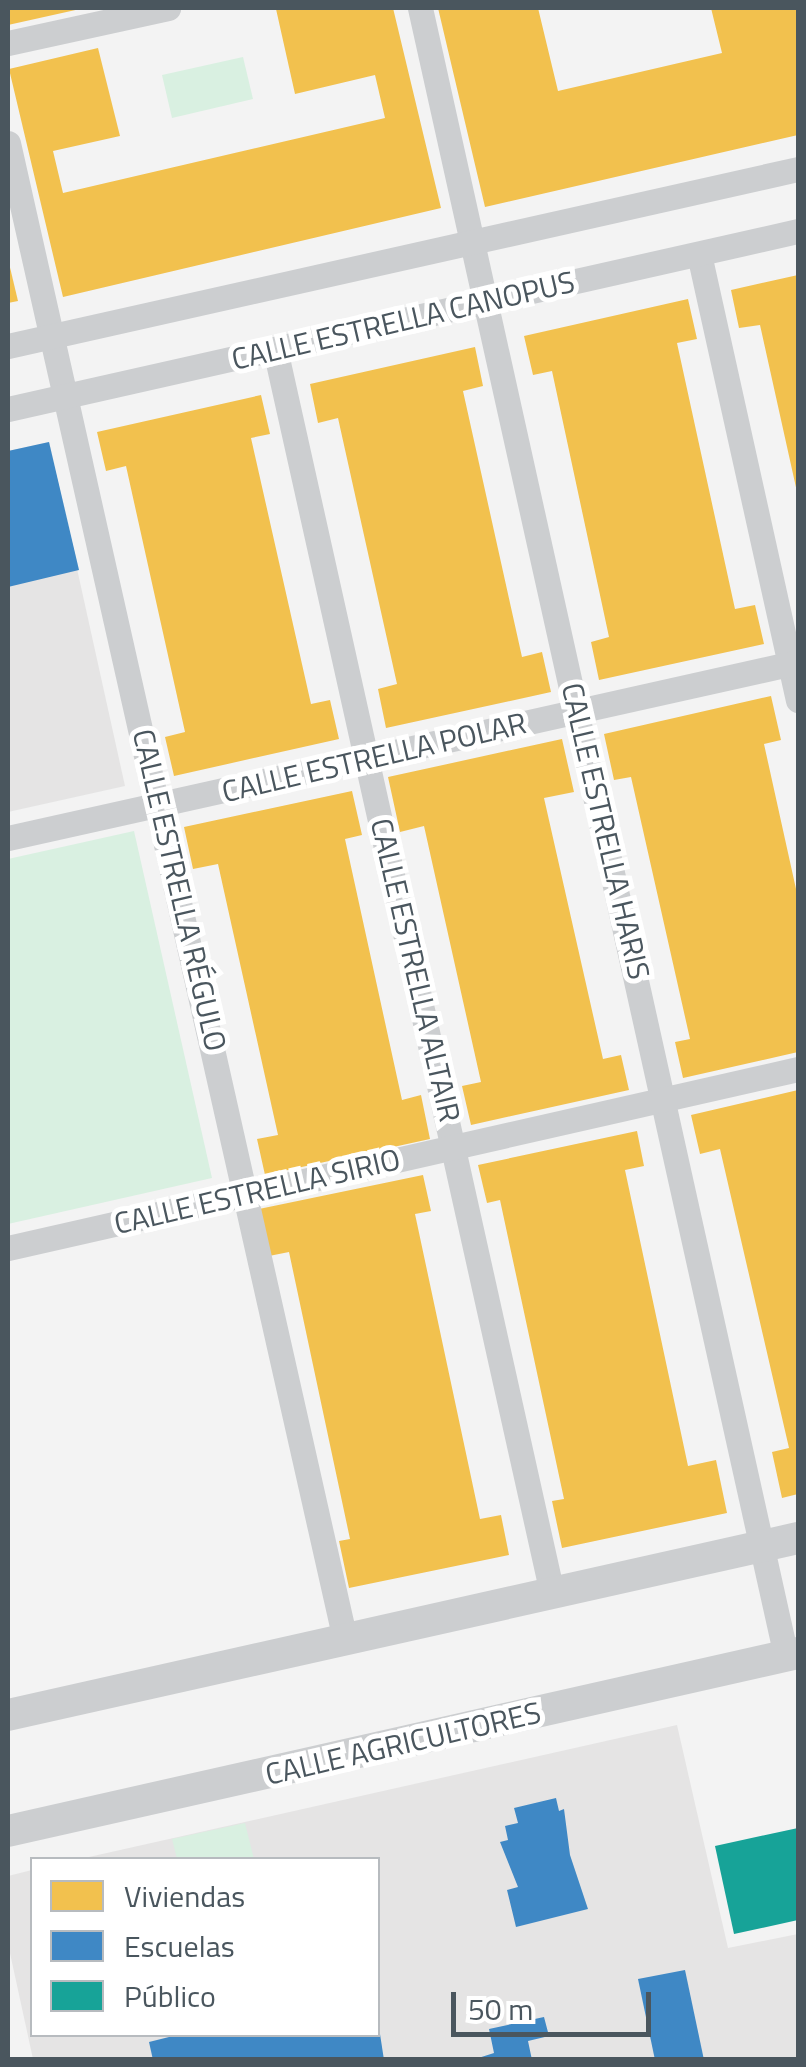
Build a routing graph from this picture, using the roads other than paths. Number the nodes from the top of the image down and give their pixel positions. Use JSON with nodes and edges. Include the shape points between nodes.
{"nodes":[{"id":1,"x":168,"y":8,"type":"edge"},
{"id":2,"x":420,"y":8,"type":"edge"},
{"id":3,"x":8,"y":43,"type":"edge"},
{"id":4,"x":8,"y":143,"type":"edge"},
{"id":5,"x":798,"y":169,"type":"edge"},
{"id":6,"x":798,"y":232,"type":"edge"},
{"id":7,"x":474,"y":242,"type":"junction"},
{"id":8,"x":698,"y":254,"type":"junction"},
{"id":9,"x":487,"y":301,"type":"junction"},
{"id":10,"x":52,"y":336,"type":"junction"},
{"id":11,"x":8,"y":346,"type":"edge"},
{"id":12,"x":275,"y":349,"type":"junction"},
{"id":13,"x":67,"y":396,"type":"junction"},
{"id":14,"x":8,"y":409,"type":"edge"},
{"id":15,"x":794,"y":662,"type":"edge"},
{"id":16,"x":798,"y":700,"type":"edge"},
{"id":17,"x":579,"y":711,"type":"junction"},
{"id":18,"x":366,"y":758,"type":"junction"},
{"id":19,"x":161,"y":804,"type":"junction"},
{"id":20,"x":8,"y":838,"type":"edge"},
{"id":21,"x":798,"y":1069,"type":"edge"},
{"id":22,"x":666,"y":1099,"type":"junction"},
{"id":23,"x":458,"y":1146,"type":"junction"},
{"id":24,"x":248,"y":1193,"type":"junction"},
{"id":25,"x":8,"y":1248,"type":"edge"},
{"id":26,"x":798,"y":1538,"type":"edge"},
{"id":27,"x":766,"y":1545,"type":"junction"},
{"id":28,"x":552,"y":1593,"type":"junction"},
{"id":29,"x":345,"y":1640,"type":"junction"},
{"id":30,"x":792,"y":1654,"type":"edge"},
{"id":31,"x":8,"y":1715,"type":"edge"},
{"id":32,"x":8,"y":1832,"type":"edge"}],
"edges":[{"from":1,"to":3,"type":"street"},
{"from":2,"to":7,"type":"street","name":"CALLE ESTRELLA HARIS"},
{"from":4,"to":10,"type":"street","name":"CALLE ESTRELLA RÉGULO"},
{"from":5,"to":7,"type":"street","name":"CALLE ESTRELLA CANOPUS"},
{"from":6,"to":8,"type":"street","name":"CALLE ESTRELLA CANOPUS"},
{"from":7,"to":9,"type":"street","name":"CALLE ESTRELLA HARIS"},
{"from":7,"to":10,"type":"street","name":"CALLE ESTRELLA CANOPUS"},
{"from":8,"to":9,"type":"street","name":"CALLE ESTRELLA CANOPUS"},
{"from":8,"to":15,"type":"street"},
{"from":9,"to":12,"type":"street","name":"CALLE ESTRELLA CANOPUS"},
{"from":9,"to":17,"type":"street","name":"CALLE ESTRELLA HARIS"},
{"from":10,"to":11,"type":"street","name":"CALLE ESTRELLA CANOPUS"},
{"from":10,"to":13,"type":"street","name":"CALLE ESTRELLA RÉGULO"},
{"from":12,"to":13,"type":"street","name":"CALLE ESTRELLA CANOPUS"},
{"from":12,"to":18,"type":"street","name":"CALLE ESTRELLA ALTAIR"},
{"from":13,"to":14,"type":"street","name":"CALLE ESTRELLA CANOPUS"},
{"from":13,"to":19,"type":"street","name":"CALLE ESTRELLA RÉGULO"},
{"from":15,"to":16,"type":"street"},
{"from":15,"to":17,"type":"street","name":"CALLE ESTRELLA POLAR"},
{"from":17,"to":18,"type":"street","name":"CALLE ESTRELLA POLAR"},
{"from":17,"to":22,"type":"street","name":"CALLE ESTRELLA HARIS"},
{"from":18,"to":19,"type":"street","name":"CALLE ESTRELLA POLAR"},
{"from":18,"to":23,"type":"street","name":"CALLE ESTRELLA ALTAIR"},
{"from":19,"to":20,"type":"street","name":"CALLE ESTRELLA POLAR"},
{"from":19,"to":24,"type":"street","name":"CALLE ESTRELLA RÉGULO"},
{"from":21,"to":22,"type":"street","name":"CALLE ESTRELLA SIRIO"},
{"from":22,"to":23,"type":"street","name":"CALLE ESTRELLA SIRIO"},
{"from":22,"to":27,"type":"street","name":"CALLE ESTRELLA HARIS"},
{"from":23,"to":24,"type":"street","name":"CALLE ESTRELLA SIRIO"},
{"from":23,"to":28,"type":"street","name":"CALLE ESTRELLA ALTAIR"},
{"from":24,"to":25,"type":"street","name":"CALLE ESTRELLA SIRIO"},
{"from":24,"to":29,"type":"street","name":"CALLE ESTRELLA RÉGULO"},
{"from":26,"to":27,"type":"street"},
{"from":27,"to":28,"type":"street"},
{"from":27,"to":30,"type":"street","name":"CALLE ESTRELLA HARIS"},
{"from":28,"to":29,"type":"street"},
{"from":29,"to":31,"type":"street"},
{"from":30,"to":32,"type":"street","name":"CALLE AGRICULTORES"}]}
